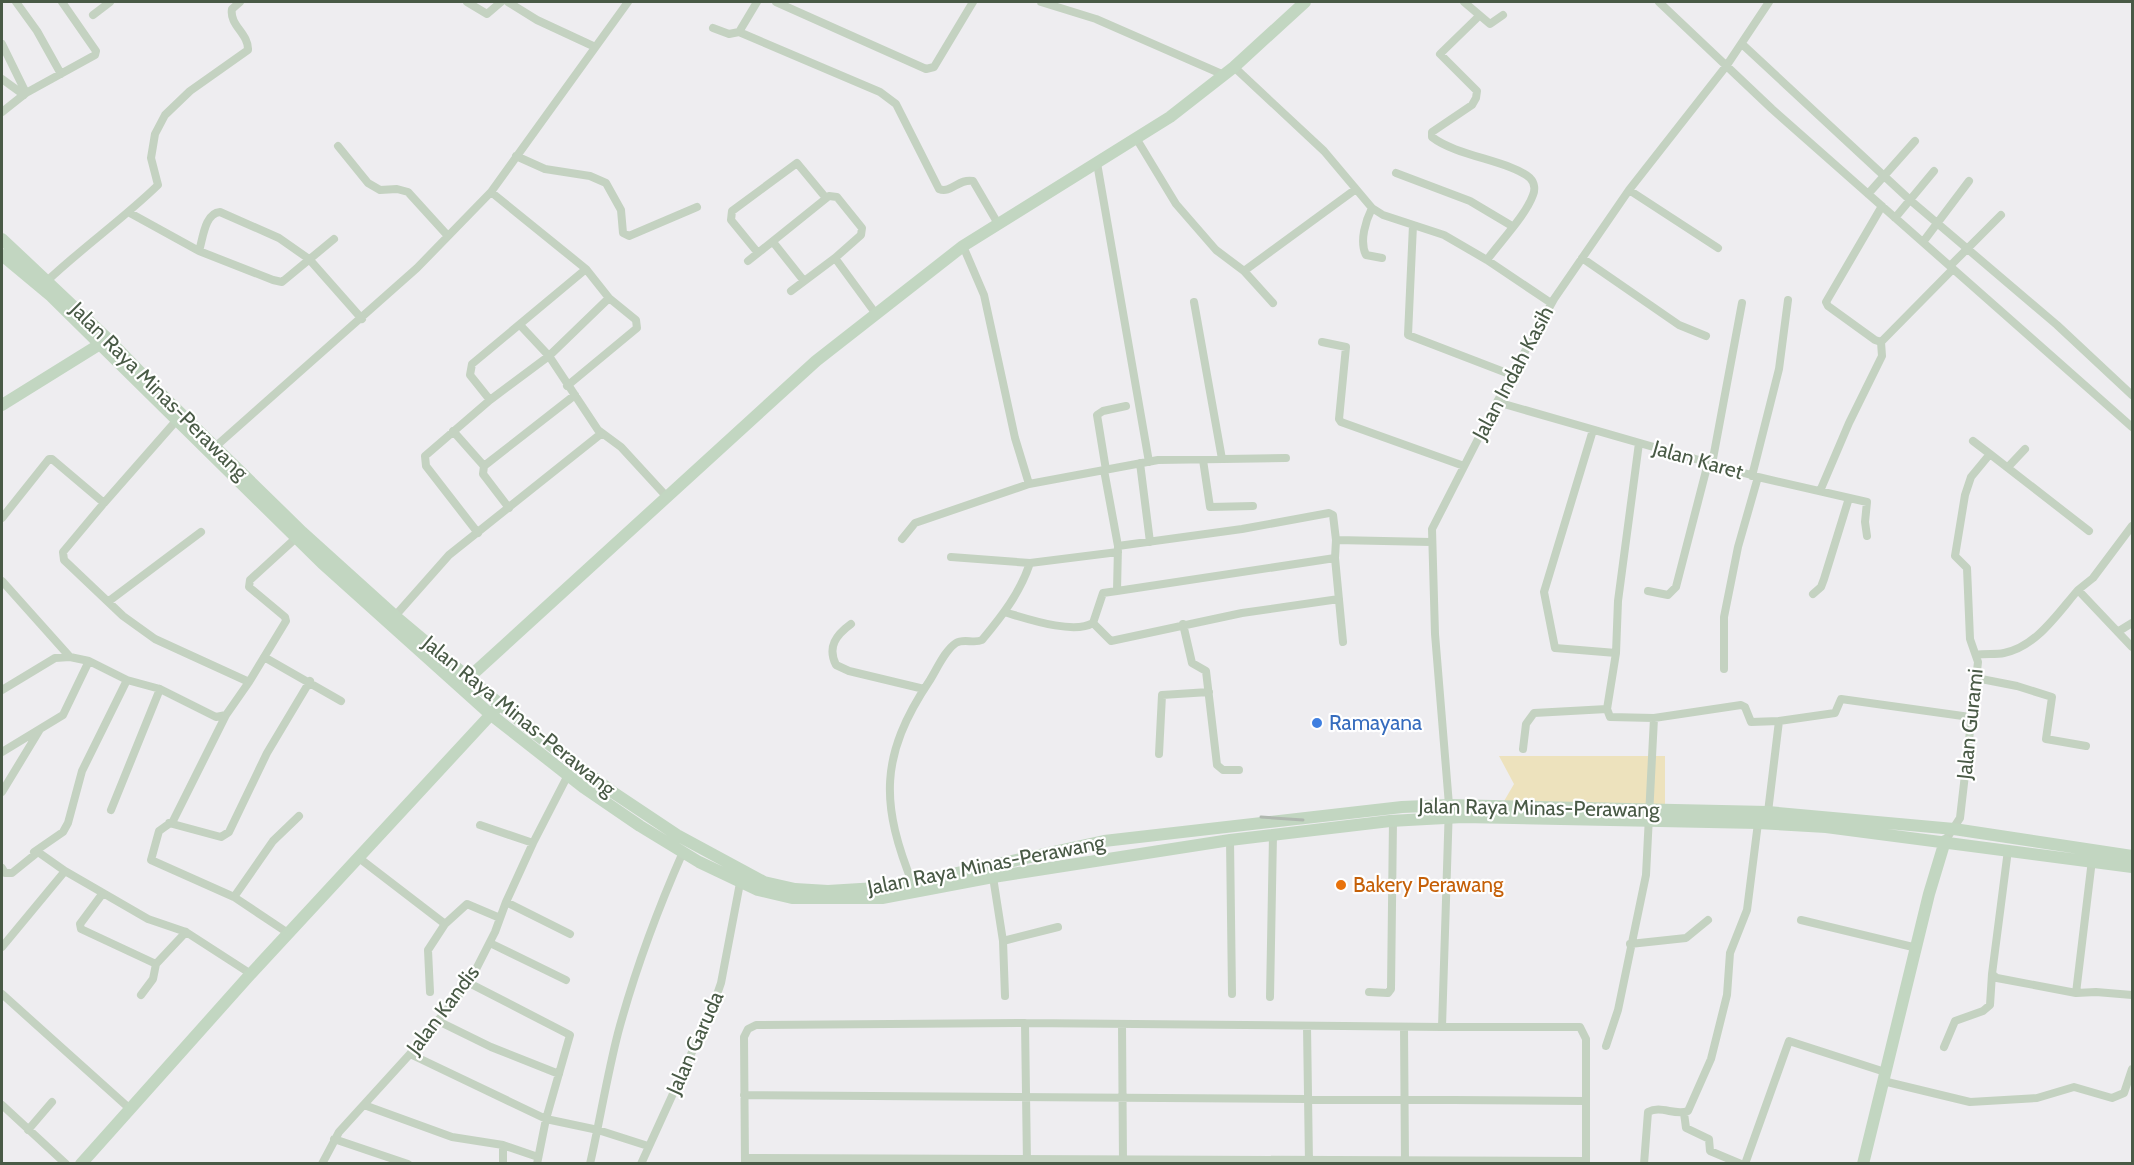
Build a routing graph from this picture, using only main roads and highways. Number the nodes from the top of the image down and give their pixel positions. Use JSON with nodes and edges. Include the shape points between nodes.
{"nodes":[{"id":1,"x":1305,"y":2,"type":"edge"},
{"id":2,"x":2,"y":239,"type":"edge"},
{"id":3,"x":2,"y":255,"type":"edge"},
{"id":4,"x":104,"y":342,"type":"junction"},
{"id":5,"x":2,"y":405,"type":"edge"},
{"id":6,"x":465,"y":682,"type":"junction"},
{"id":7,"x":501,"y":705,"type":"junction"},
{"id":8,"x":490,"y":714,"type":"junction"},
{"id":9,"x":1449,"y":811,"type":"junction"},
{"id":10,"x":1649,"y":816,"type":"junction"},
{"id":11,"x":1945,"y":841,"type":"junction"},
{"id":12,"x":2133,"y":856,"type":"edge"},
{"id":13,"x":2133,"y":867,"type":"edge"},
{"id":14,"x":914,"y":888,"type":"junction"},
{"id":15,"x":81,"y":1164,"type":"edge"},
{"id":16,"x":1863,"y":1164,"type":"edge"}],
"edges":[{"from":1,"to":6,"type":"main road","via":[[1229,71],[1170,117],[997,222],[816,361]]},
{"from":2,"to":4,"type":"main road","name":"Jalan Raya Minas-Perawang"},
{"from":3,"to":4,"type":"main road","name":"Jalan Raya Minas-Perawang"},
{"from":4,"to":5,"type":"main road"},
{"from":4,"to":6,"type":"main road","name":"Jalan Raya Minas-Perawang"},
{"from":4,"to":6,"type":"main road","name":"Jalan Raya Minas-Perawang","via":[[176,421],[296,538]]},
{"from":6,"to":7,"type":"main road","name":"Jalan Raya Minas-Perawang"},
{"from":6,"to":8,"type":"main road","name":"Jalan Raya Minas-Perawang"},
{"from":7,"to":8,"type":"main road"},
{"from":7,"to":14,"type":"main road","name":"Jalan Raya Minas-Perawang","via":[[614,793],[677,835],[764,882],[828,891]]},
{"from":8,"to":14,"type":"main road","name":"Jalan Raya Minas-Perawang","via":[[568,775],[683,852],[740,883],[792,898],[882,898]]},
{"from":8,"to":15,"type":"main road"},
{"from":9,"to":10,"type":"main road","name":"Jalan Raya Minas-Perawang"},
{"from":9,"to":14,"type":"main road","name":"Jalan Raya Minas-Perawang"},
{"from":9,"to":14,"type":"main road","name":"Jalan Raya Minas-Perawang","via":[[1402,807],[1104,841]]},
{"from":10,"to":11,"type":"main road","name":"Jalan Raya Minas-Perawang","via":[[1826,827]]},
{"from":10,"to":12,"type":"main road","name":"Jalan Raya Minas-Perawang","via":[[1768,812],[1954,829]]},
{"from":11,"to":13,"type":"main road","name":"Jalan Raya Minas-Perawang"},
{"from":11,"to":16,"type":"main road"}]}
